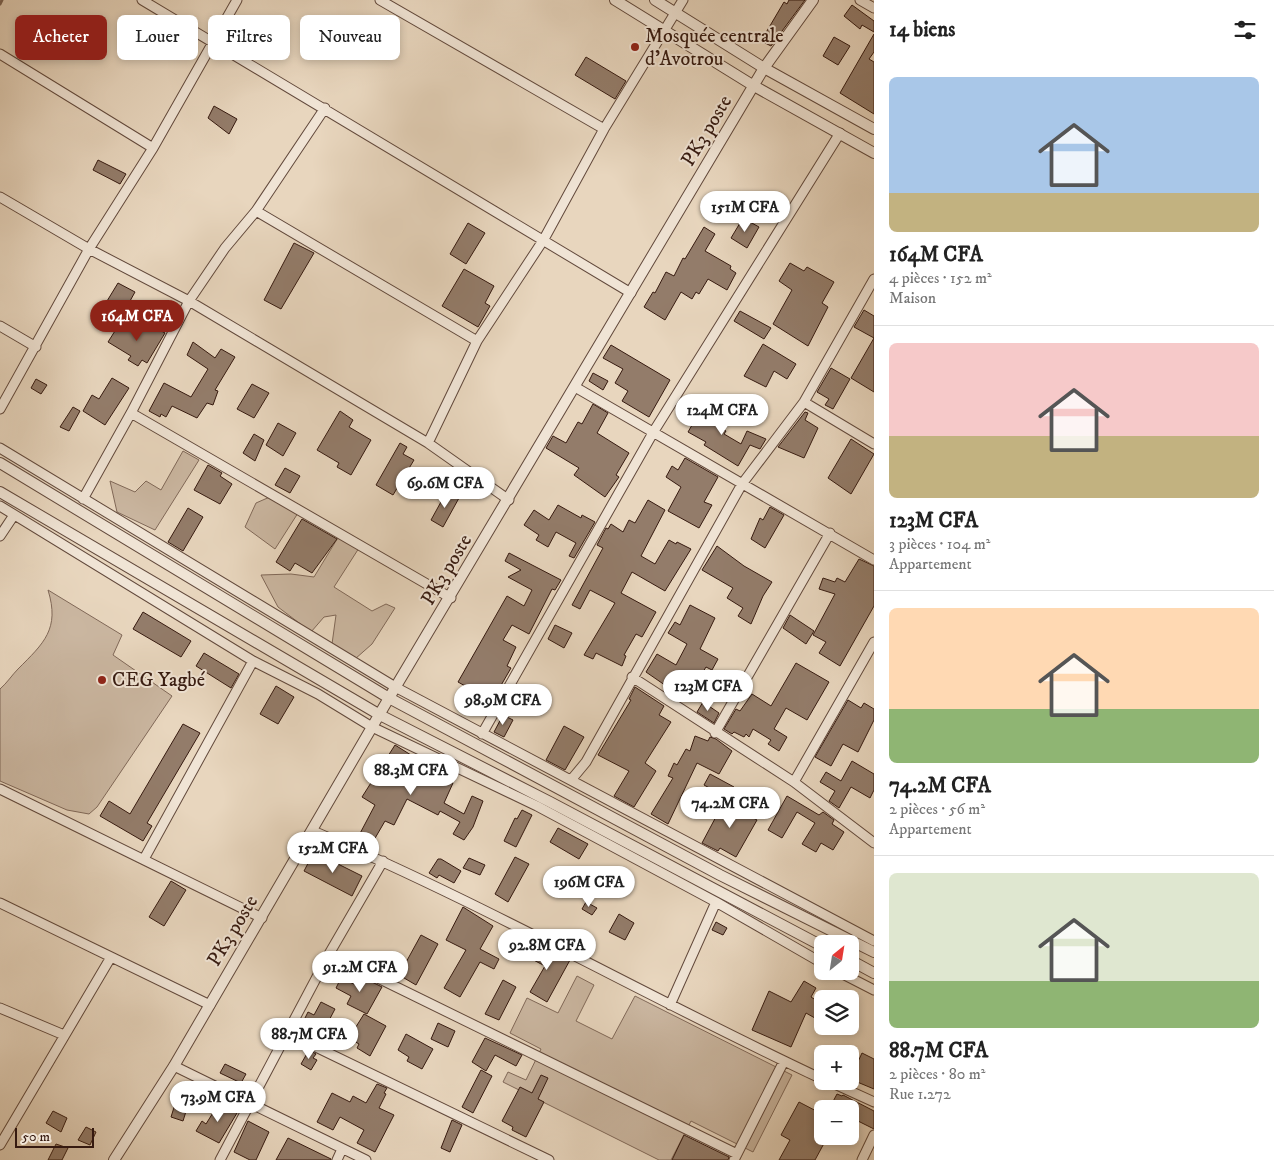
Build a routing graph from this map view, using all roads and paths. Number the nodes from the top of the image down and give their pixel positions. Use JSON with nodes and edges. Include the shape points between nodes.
{"nodes":[{"id":1,"x":142,"y":0,"type":"edge"},
{"id":2,"x":237,"y":0,"type":"edge"},
{"id":3,"x":380,"y":0,"type":"edge"},
{"id":4,"x":615,"y":0,"type":"edge"},
{"id":5,"x":655,"y":0,"type":"edge"},
{"id":6,"x":683,"y":0,"type":"edge"},
{"id":7,"x":813,"y":0,"type":"edge"},
{"id":8,"x":860,"y":0,"type":"edge"},
{"id":9,"x":874,"y":8,"type":"edge"},
{"id":10,"x":676,"y":12,"type":"junction"},
{"id":11,"x":228,"y":15,"type":"edge"},
{"id":12,"x":666,"y":30,"type":"junction"},
{"id":13,"x":208,"y":39,"type":"edge"},
{"id":14,"x":208,"y":48,"type":"edge"},
{"id":15,"x":0,"y":54,"type":"edge"},
{"id":16,"x":244,"y":60,"type":"edge"},
{"id":17,"x":764,"y":68,"type":"junction"},
{"id":18,"x":754,"y":86,"type":"junction"},
{"id":19,"x":325,"y":108,"type":"junction"},
{"id":20,"x":604,"y":129,"type":"junction"},
{"id":21,"x":874,"y":129,"type":"edge"},
{"id":22,"x":840,"y":133,"type":"junction"},
{"id":23,"x":153,"y":148,"type":"junction"},
{"id":24,"x":874,"y":153,"type":"edge"},
{"id":25,"x":0,"y":197,"type":"edge"},
{"id":26,"x":256,"y":211,"type":"junction"},
{"id":27,"x":544,"y":239,"type":"junction"},
{"id":28,"x":89,"y":249,"type":"junction"},
{"id":29,"x":874,"y":279,"type":"edge"},
{"id":30,"x":631,"y":293,"type":"junction"},
{"id":31,"x":189,"y":301,"type":"junction"},
{"id":32,"x":0,"y":326,"type":"edge"},
{"id":33,"x":476,"y":341,"type":"junction"},
{"id":34,"x":36,"y":347,"type":"junction"},
{"id":35,"x":575,"y":387,"type":"junction"},
{"id":36,"x":804,"y":402,"type":"junction"},
{"id":37,"x":0,"y":409,"type":"edge"},
{"id":38,"x":131,"y":413,"type":"junction"},
{"id":39,"x":654,"y":431,"type":"junction"},
{"id":40,"x":428,"y":443,"type":"junction"},
{"id":41,"x":874,"y":444,"type":"edge"},
{"id":42,"x":0,"y":448,"type":"edge"},
{"id":43,"x":0,"y":463,"type":"edge"},
{"id":44,"x":742,"y":484,"type":"junction"},
{"id":45,"x":0,"y":492,"type":"edge"},
{"id":46,"x":83,"y":499,"type":"junction"},
{"id":47,"x":508,"y":500,"type":"junction"},
{"id":48,"x":0,"y":506,"type":"edge"},
{"id":49,"x":14,"y":515,"type":"junction"},
{"id":50,"x":830,"y":533,"type":"junction"},
{"id":51,"x":0,"y":536,"type":"edge"},
{"id":52,"x":874,"y":560,"type":"edge"},
{"id":53,"x":451,"y":598,"type":"junction"},
{"id":54,"x":874,"y":642,"type":"edge"},
{"id":55,"x":253,"y":661,"type":"junction"},
{"id":56,"x":632,"y":677,"type":"junction"},
{"id":57,"x":397,"y":688,"type":"junction"},
{"id":58,"x":389,"y":698,"type":"junction"},
{"id":59,"x":380,"y":715,"type":"junction"},
{"id":60,"x":372,"y":728,"type":"junction"},
{"id":61,"x":715,"y":733,"type":"junction"},
{"id":62,"x":482,"y":734,"type":"junction"},
{"id":63,"x":571,"y":780,"type":"junction"},
{"id":64,"x":794,"y":782,"type":"junction"},
{"id":65,"x":0,"y":789,"type":"edge"},
{"id":66,"x":313,"y":831,"type":"junction"},
{"id":67,"x":874,"y":843,"type":"edge"},
{"id":68,"x":144,"y":859,"type":"junction"},
{"id":69,"x":383,"y":861,"type":"junction"},
{"id":70,"x":716,"y":902,"type":"junction"},
{"id":71,"x":0,"y":903,"type":"edge"},
{"id":72,"x":262,"y":918,"type":"junction"},
{"id":73,"x":874,"y":941,"type":"edge"},
{"id":74,"x":814,"y":942,"type":"edge"},
{"id":75,"x":874,"y":952,"type":"edge"},
{"id":76,"x":329,"y":954,"type":"junction"},
{"id":77,"x":111,"y":957,"type":"junction"},
{"id":78,"x":814,"y":958,"type":"edge"},
{"id":79,"x":859,"y":965,"type":"edge"},
{"id":80,"x":874,"y":973,"type":"edge"},
{"id":81,"x":855,"y":980,"type":"edge"},
{"id":82,"x":874,"y":990,"type":"edge"},
{"id":83,"x":210,"y":1004,"type":"junction"},
{"id":84,"x":670,"y":1005,"type":"junction"},
{"id":85,"x":0,"y":1008,"type":"edge"},
{"id":86,"x":287,"y":1033,"type":"junction"},
{"id":87,"x":64,"y":1035,"type":"junction"},
{"id":88,"x":784,"y":1060,"type":"junction"},
{"id":89,"x":174,"y":1066,"type":"junction"},
{"id":90,"x":814,"y":1074,"type":"edge"},
{"id":91,"x":848,"y":1090,"type":"edge"},
{"id":92,"x":874,"y":1102,"type":"edge"},
{"id":93,"x":250,"y":1104,"type":"junction"},
{"id":94,"x":4,"y":1128,"type":"edge"},
{"id":95,"x":874,"y":1135,"type":"edge"},
{"id":96,"x":0,"y":1145,"type":"edge"},
{"id":97,"x":342,"y":1148,"type":"junction"},
{"id":98,"x":735,"y":1157,"type":"edge"},
{"id":99,"x":114,"y":1160,"type":"edge"},
{"id":100,"x":220,"y":1160,"type":"edge"},
{"id":101,"x":337,"y":1160,"type":"edge"},
{"id":102,"x":366,"y":1160,"type":"edge"},
{"id":103,"x":549,"y":1160,"type":"edge"},
{"id":104,"x":862,"y":1160,"type":"edge"}],
"edges":[{"from":1,"to":13,"type":"street"},
{"from":2,"to":11,"type":"street"},
{"from":3,"to":20,"type":"street"},
{"from":4,"to":12,"type":"street"},
{"from":5,"to":10,"type":"street"},
{"from":6,"to":10,"type":"street"},
{"from":7,"to":17,"type":"street","name":"PK3 poste"},
{"from":8,"to":9,"type":"street"},
{"from":10,"to":12,"type":"street"},
{"from":10,"to":17,"type":"street"},
{"from":12,"to":18,"type":"street"},
{"from":12,"to":20,"type":"street"},
{"from":14,"to":23,"type":"street"},
{"from":15,"to":23,"type":"street"},
{"from":16,"to":19,"type":"street"},
{"from":17,"to":18,"type":"street","name":"PK3 poste"},
{"from":17,"to":21,"type":"street"},
{"from":18,"to":22,"type":"street"},
{"from":18,"to":30,"type":"street","name":"PK3 poste"},
{"from":19,"to":26,"type":"street"},
{"from":19,"to":27,"type":"street"},
{"from":20,"to":27,"type":"street"},
{"from":22,"to":24,"type":"street"},
{"from":22,"to":39,"type":"street"},
{"from":23,"to":28,"type":"street"},
{"from":25,"to":28,"type":"street"},
{"from":26,"to":31,"type":"street","via":[[225,248]]},
{"from":26,"to":33,"type":"street"},
{"from":27,"to":30,"type":"street"},
{"from":27,"to":33,"type":"street"},
{"from":28,"to":31,"type":"street"},
{"from":28,"to":34,"type":"street"},
{"from":29,"to":36,"type":"street"},
{"from":30,"to":35,"type":"street","name":"PK3 poste"},
{"from":31,"to":38,"type":"street"},
{"from":31,"to":40,"type":"street"},
{"from":32,"to":34,"type":"street"},
{"from":33,"to":40,"type":"street"},
{"from":34,"to":37,"type":"street"},
{"from":35,"to":39,"type":"street"},
{"from":35,"to":47,"type":"street","name":"PK3 poste"},
{"from":36,"to":41,"type":"street"},
{"from":36,"to":44,"type":"street"},
{"from":38,"to":46,"type":"street"},
{"from":38,"to":53,"type":"street"},
{"from":39,"to":44,"type":"street"},
{"from":39,"to":62,"type":"street"},
{"from":40,"to":47,"type":"street"},
{"from":42,"to":46,"type":"street"},
{"from":43,"to":58,"type":"street"},
{"from":44,"to":50,"type":"street"},
{"from":44,"to":56,"type":"street"},
{"from":45,"to":59,"type":"street"},
{"from":46,"to":57,"type":"street"},
{"from":47,"to":53,"type":"street","name":"PK3 poste"},
{"from":48,"to":49,"type":"street"},
{"from":49,"to":51,"type":"street"},
{"from":49,"to":55,"type":"street"},
{"from":50,"to":52,"type":"street"},
{"from":50,"to":61,"type":"street"},
{"from":53,"to":57,"type":"street","name":"PK3 poste"},
{"from":54,"to":64,"type":"street"},
{"from":55,"to":60,"type":"street","via":[[318,694]]},
{"from":55,"to":68,"type":"street"},
{"from":56,"to":61,"type":"street"},
{"from":56,"to":63,"type":"street","via":[[586,762]]},
{"from":57,"to":58,"type":"street","name":"PK3 poste"},
{"from":57,"to":62,"type":"street"},
{"from":58,"to":59,"type":"street","name":"PK3 poste"},
{"from":58,"to":75,"type":"street","via":[[720,875]]},
{"from":59,"to":60,"type":"street","name":"PK3 poste"},
{"from":59,"to":74,"type":"street"},
{"from":60,"to":66,"type":"street","name":"PK3 poste"},
{"from":60,"to":70,"type":"street","via":[[537,806]]},
{"from":61,"to":64,"type":"street"},
{"from":62,"to":63,"type":"street"},
{"from":63,"to":73,"type":"street"},
{"from":64,"to":67,"type":"street"},
{"from":65,"to":68,"type":"street"},
{"from":66,"to":69,"type":"street"},
{"from":66,"to":72,"type":"street","name":"PK3 poste"},
{"from":68,"to":72,"type":"street"},
{"from":69,"to":76,"type":"street"},
{"from":69,"to":84,"type":"street"},
{"from":70,"to":78,"type":"street"},
{"from":70,"to":84,"type":"street"},
{"from":71,"to":77,"type":"street"},
{"from":72,"to":83,"type":"street","name":"PK3 poste"},
{"from":76,"to":86,"type":"street"},
{"from":76,"to":98,"type":"street"},
{"from":77,"to":83,"type":"street"},
{"from":77,"to":87,"type":"street"},
{"from":79,"to":80,"type":"street"},
{"from":81,"to":82,"type":"street"},
{"from":83,"to":89,"type":"street","name":"PK3 poste"},
{"from":84,"to":88,"type":"street"},
{"from":85,"to":87,"type":"street"},
{"from":86,"to":93,"type":"street"},
{"from":86,"to":103,"type":"street"},
{"from":87,"to":94,"type":"street"},
{"from":88,"to":90,"type":"street"},
{"from":88,"to":98,"type":"street"},
{"from":89,"to":93,"type":"street"},
{"from":89,"to":99,"type":"street","name":"PK3 poste"},
{"from":91,"to":92,"type":"street"},
{"from":93,"to":97,"type":"street"},
{"from":93,"to":100,"type":"street"},
{"from":94,"to":96,"type":"street"},
{"from":95,"to":104,"type":"street"},
{"from":97,"to":101,"type":"street"},
{"from":97,"to":102,"type":"street"}]}
